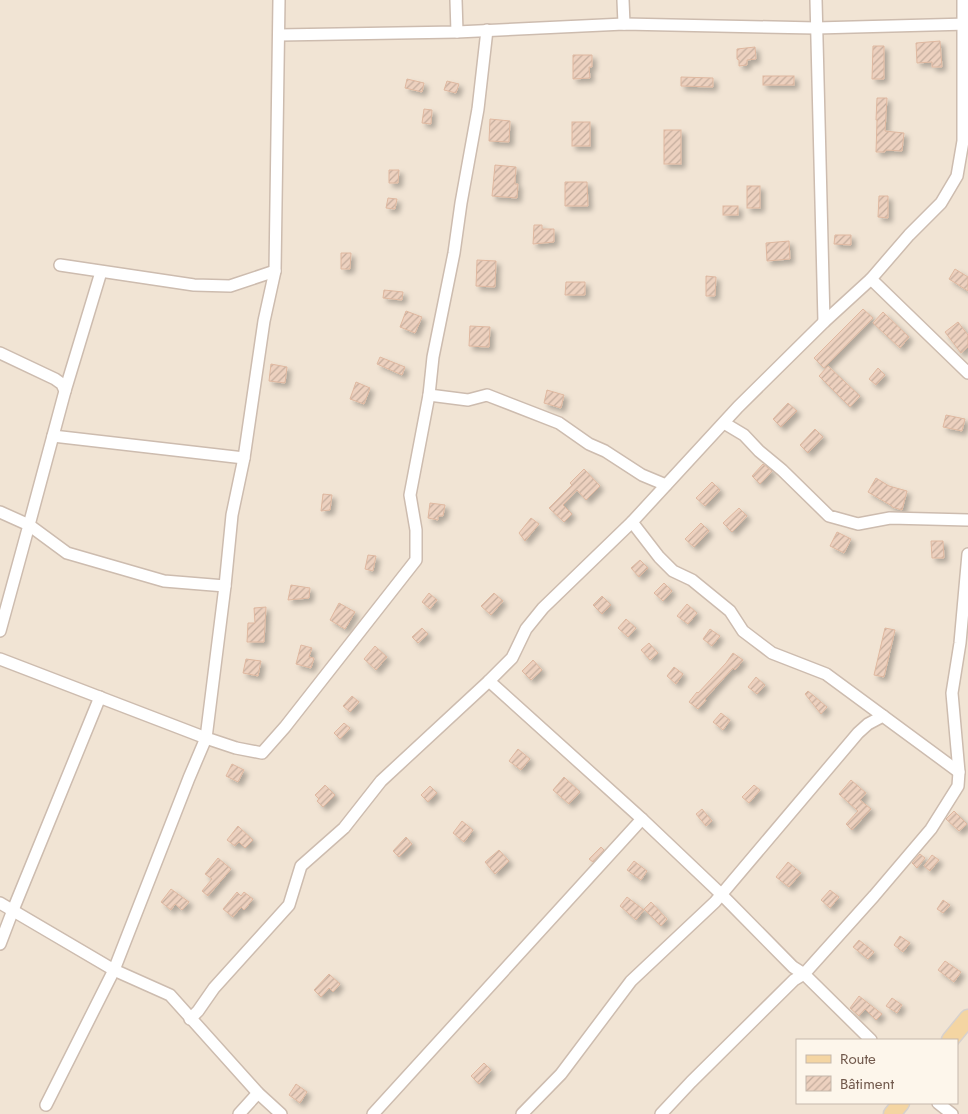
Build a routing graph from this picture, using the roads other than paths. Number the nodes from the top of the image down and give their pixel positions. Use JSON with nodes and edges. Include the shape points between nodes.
{"nodes":[{"id":1,"x":279,"y":0,"type":"edge"},
{"id":2,"x":456,"y":0,"type":"edge"},
{"id":3,"x":623,"y":0,"type":"edge"},
{"id":4,"x":816,"y":0,"type":"edge"},
{"id":5,"x":963,"y":0,"type":"edge"},
{"id":6,"x":624,"y":24,"type":"junction"},
{"id":7,"x":965,"y":24,"type":"edge"},
{"id":8,"x":816,"y":28,"type":"junction"},
{"id":9,"x":488,"y":30,"type":"junction"},
{"id":10,"x":458,"y":32,"type":"junction"},
{"id":11,"x":279,"y":35,"type":"junction"},
{"id":12,"x":60,"y":265,"type":"dead end"},
{"id":13,"x":275,"y":271,"type":"junction"},
{"id":14,"x":102,"y":272,"type":"junction"},
{"id":15,"x":871,"y":279,"type":"junction"},
{"id":16,"x":824,"y":322,"type":"junction"},
{"id":17,"x":0,"y":353,"type":"edge"},
{"id":18,"x":968,"y":373,"type":"edge"},
{"id":19,"x":65,"y":391,"type":"junction"},
{"id":20,"x":428,"y":395,"type":"junction"},
{"id":21,"x":724,"y":423,"type":"junction"},
{"id":22,"x":53,"y":436,"type":"junction"},
{"id":23,"x":244,"y":458,"type":"junction"},
{"id":24,"x":666,"y":485,"type":"junction"},
{"id":25,"x":0,"y":512,"type":"edge"},
{"id":26,"x":968,"y":520,"type":"edge"},
{"id":27,"x":632,"y":522,"type":"junction"},
{"id":28,"x":29,"y":525,"type":"junction"},
{"id":29,"x":968,"y":554,"type":"edge"},
{"id":30,"x":225,"y":586,"type":"junction"},
{"id":31,"x":0,"y":631,"type":"edge"},
{"id":32,"x":0,"y":659,"type":"edge"},
{"id":33,"x":490,"y":681,"type":"junction"},
{"id":34,"x":100,"y":697,"type":"junction"},
{"id":35,"x":883,"y":716,"type":"junction"},
{"id":36,"x":206,"y":738,"type":"junction"},
{"id":37,"x":959,"y":772,"type":"junction"},
{"id":38,"x":642,"y":819,"type":"junction"},
{"id":39,"x":722,"y":894,"type":"junction"},
{"id":40,"x":0,"y":903,"type":"edge"},
{"id":41,"x":13,"y":910,"type":"junction"},
{"id":42,"x":0,"y":944,"type":"edge"},
{"id":43,"x":114,"y":970,"type":"junction"},
{"id":44,"x":804,"y":974,"type":"junction"},
{"id":45,"x":968,"y":1018,"type":"edge"},
{"id":46,"x":190,"y":1019,"type":"junction"},
{"id":47,"x":870,"y":1039,"type":"edge"},
{"id":48,"x":951,"y":1039,"type":"edge"},
{"id":49,"x":258,"y":1094,"type":"junction"},
{"id":50,"x":900,"y":1104,"type":"edge"},
{"id":51,"x":939,"y":1104,"type":"edge"},
{"id":52,"x":46,"y":1105,"type":"dead end"},
{"id":53,"x":239,"y":1114,"type":"edge"},
{"id":54,"x":281,"y":1114,"type":"edge"},
{"id":55,"x":373,"y":1114,"type":"edge"},
{"id":56,"x":522,"y":1114,"type":"edge"},
{"id":57,"x":662,"y":1114,"type":"edge"},
{"id":58,"x":892,"y":1114,"type":"edge"},
{"id":59,"x":952,"y":1114,"type":"edge"}],
"edges":[{"from":1,"to":11,"type":"street"},
{"from":2,"to":10,"type":"street"},
{"from":3,"to":6,"type":"street"},
{"from":4,"to":8,"type":"street"},
{"from":5,"to":7,"type":"street"},
{"from":6,"to":8,"type":"street"},
{"from":6,"to":9,"type":"street"},
{"from":7,"to":8,"type":"street"},
{"from":7,"to":15,"type":"street","via":[[963,142],[957,176],[941,203]]},
{"from":8,"to":16,"type":"street"},
{"from":9,"to":10,"type":"street"},
{"from":9,"to":20,"type":"street","via":[[478,109]]},
{"from":10,"to":11,"type":"street"},
{"from":11,"to":13,"type":"street"},
{"from":12,"to":14,"type":"street"},
{"from":13,"to":14,"type":"street","via":[[230,286],[194,286]]},
{"from":13,"to":23,"type":"street","via":[[264,321]]},
{"from":14,"to":19,"type":"street"},
{"from":15,"to":16,"type":"street"},
{"from":15,"to":18,"type":"street"},
{"from":16,"to":21,"type":"street"},
{"from":17,"to":19,"type":"street","via":[[62,384]]},
{"from":19,"to":22,"type":"street"},
{"from":20,"to":24,"type":"street","via":[[468,400],[487,395],[559,423],[642,475]]},
{"from":20,"to":36,"type":"street","via":[[410,495],[416,530],[416,560],[262,753]]},
{"from":21,"to":24,"type":"street"},
{"from":21,"to":26,"type":"street","via":[[744,435],[829,516],[858,524],[890,518]]},
{"from":22,"to":23,"type":"street"},
{"from":22,"to":28,"type":"street"},
{"from":23,"to":30,"type":"street","via":[[232,515]]},
{"from":24,"to":27,"type":"street"},
{"from":25,"to":28,"type":"street"},
{"from":27,"to":33,"type":"street","via":[[543,608],[526,630],[512,658]]},
{"from":27,"to":35,"type":"street","via":[[673,571],[692,580],[730,611],[743,631],[772,653],[826,674]]},
{"from":28,"to":30,"type":"street","via":[[67,552],[164,581]]},
{"from":28,"to":31,"type":"street"},
{"from":29,"to":37,"type":"street","via":[[952,694]]},
{"from":30,"to":36,"type":"street"},
{"from":32,"to":34,"type":"street"},
{"from":33,"to":38,"type":"street"},
{"from":33,"to":46,"type":"street","via":[[381,781],[344,828],[300,866],[289,905]]},
{"from":34,"to":36,"type":"street"},
{"from":34,"to":41,"type":"street"},
{"from":35,"to":37,"type":"street"},
{"from":35,"to":39,"type":"street","via":[[858,733]]},
{"from":36,"to":43,"type":"street"},
{"from":37,"to":44,"type":"street","via":[[958,786],[931,829]]},
{"from":38,"to":39,"type":"street"},
{"from":38,"to":55,"type":"street"},
{"from":39,"to":44,"type":"street","via":[[793,967]]},
{"from":39,"to":56,"type":"street","via":[[631,981],[561,1074]]},
{"from":40,"to":41,"type":"street"},
{"from":41,"to":42,"type":"street"},
{"from":41,"to":43,"type":"street"},
{"from":43,"to":46,"type":"street","via":[[170,995]]},
{"from":43,"to":52,"type":"street"},
{"from":44,"to":47,"type":"street"},
{"from":44,"to":57,"type":"street","via":[[794,980]]},
{"from":45,"to":48,"type":"main road"},
{"from":46,"to":49,"type":"street"},
{"from":49,"to":53,"type":"street"},
{"from":49,"to":54,"type":"street"},
{"from":50,"to":58,"type":"main road"},
{"from":51,"to":59,"type":"street"}]}
